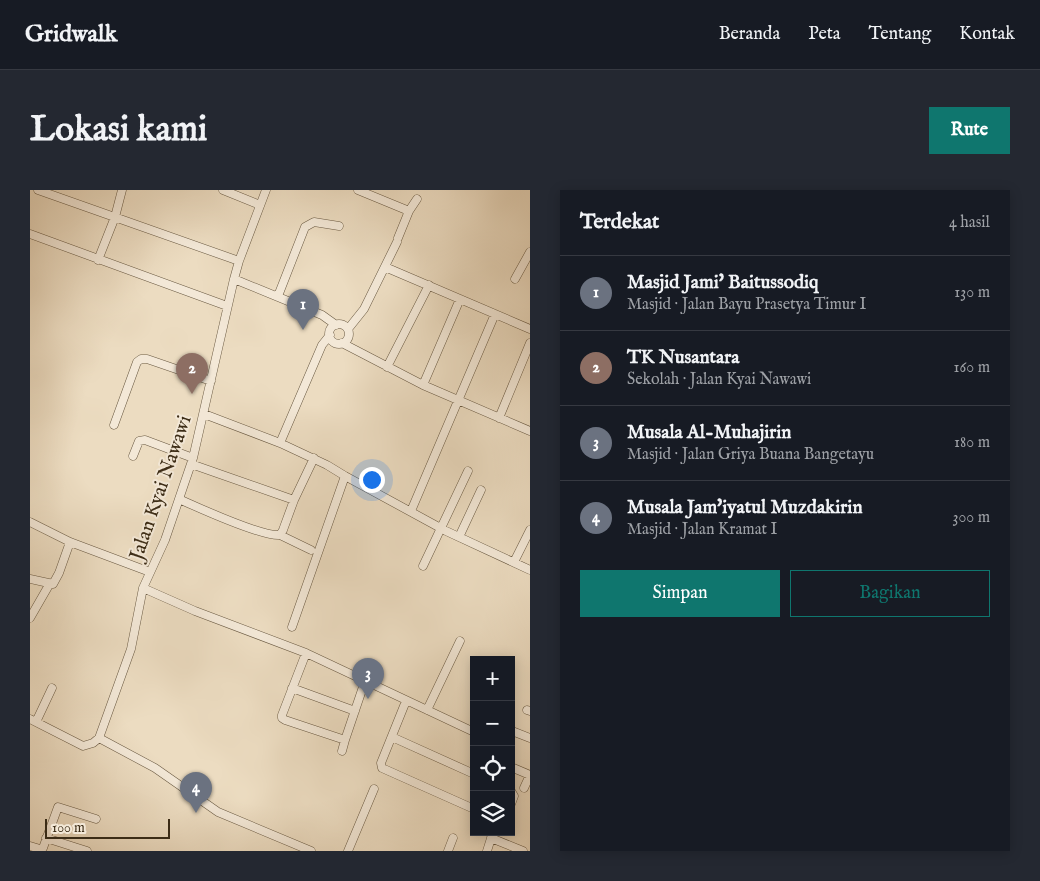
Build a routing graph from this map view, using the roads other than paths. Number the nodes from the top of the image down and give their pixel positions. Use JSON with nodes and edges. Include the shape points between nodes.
{"nodes":[{"id":1,"x":38,"y":190,"type":"edge"},
{"id":2,"x":122,"y":190,"type":"edge"},
{"id":3,"x":223,"y":190,"type":"edge"},
{"id":4,"x":266,"y":190,"type":"edge"},
{"id":5,"x":358,"y":190,"type":"edge"},
{"id":6,"x":417,"y":198,"type":"dead end"},
{"id":7,"x":260,"y":205,"type":"junction"},
{"id":8,"x":409,"y":210,"type":"junction"},
{"id":9,"x":115,"y":217,"type":"junction"},
{"id":10,"x":339,"y":226,"type":"dead end"},
{"id":11,"x":30,"y":234,"type":"edge"},
{"id":12,"x":530,"y":252,"type":"edge"},
{"id":13,"x":98,"y":260,"type":"junction"},
{"id":14,"x":239,"y":261,"type":"junction"},
{"id":15,"x":386,"y":267,"type":"junction"},
{"id":16,"x":234,"y":279,"type":"junction"},
{"id":17,"x":515,"y":279,"type":"dead end"},
{"id":18,"x":429,"y":285,"type":"junction"},
{"id":19,"x":278,"y":296,"type":"junction"},
{"id":20,"x":460,"y":299,"type":"junction"},
{"id":21,"x":227,"y":306,"type":"junction"},
{"id":22,"x":495,"y":314,"type":"junction"},
{"id":23,"x":336,"y":325,"type":"junction"},
{"id":24,"x":348,"y":329,"type":"junction"},
{"id":25,"x":530,"y":329,"type":"edge"},
{"id":26,"x":330,"y":335,"type":"junction"},
{"id":27,"x":530,"y":342,"type":"edge"},
{"id":28,"x":342,"y":343,"type":"junction"},
{"id":29,"x":387,"y":367,"type":"junction"},
{"id":30,"x":211,"y":381,"type":"junction"},
{"id":31,"x":423,"y":385,"type":"junction"},
{"id":32,"x":459,"y":400,"type":"junction"},
{"id":33,"x":204,"y":414,"type":"junction"},
{"id":34,"x":499,"y":418,"type":"junction"},
{"id":35,"x":114,"y":425,"type":"dead end"},
{"id":36,"x":530,"y":431,"type":"edge"},
{"id":37,"x":280,"y":443,"type":"junction"},
{"id":38,"x":133,"y":456,"type":"dead end"},
{"id":39,"x":314,"y":458,"type":"junction"},
{"id":40,"x":192,"y":461,"type":"junction"},
{"id":41,"x":468,"y":471,"type":"dead end"},
{"id":42,"x":345,"y":476,"type":"junction"},
{"id":43,"x":481,"y":490,"type":"dead end"},
{"id":44,"x":179,"y":499,"type":"junction"},
{"id":45,"x":294,"y":500,"type":"junction"},
{"id":46,"x":410,"y":511,"type":"junction"},
{"id":47,"x":30,"y":522,"type":"edge"},
{"id":48,"x":442,"y":528,"type":"junction"},
{"id":49,"x":530,"y":530,"type":"edge"},
{"id":50,"x":280,"y":535,"type":"junction"},
{"id":51,"x":459,"y":537,"type":"junction"},
{"id":52,"x":70,"y":542,"type":"junction"},
{"id":53,"x":312,"y":550,"type":"dead end"},
{"id":54,"x":514,"y":562,"type":"junction"},
{"id":55,"x":423,"y":566,"type":"dead end"},
{"id":56,"x":530,"y":570,"type":"edge"},
{"id":57,"x":150,"y":572,"type":"junction"},
{"id":58,"x":30,"y":579,"type":"edge"},
{"id":59,"x":49,"y":585,"type":"junction"},
{"id":60,"x":142,"y":588,"type":"junction"},
{"id":61,"x":30,"y":618,"type":"edge"},
{"id":62,"x":292,"y":627,"type":"dead end"},
{"id":63,"x":460,"y":641,"type":"dead end"},
{"id":64,"x":306,"y":653,"type":"junction"},
{"id":65,"x":365,"y":681,"type":"junction"},
{"id":66,"x":52,"y":688,"type":"dead end"},
{"id":67,"x":292,"y":688,"type":"junction"},
{"id":68,"x":406,"y":701,"type":"junction"},
{"id":69,"x":427,"y":710,"type":"junction"},
{"id":70,"x":355,"y":711,"type":"junction"},
{"id":71,"x":33,"y":720,"type":"edge"},
{"id":72,"x":470,"y":730,"type":"edge"},
{"id":73,"x":515,"y":732,"type":"edge"},
{"id":74,"x":392,"y":737,"type":"junction"},
{"id":75,"x":99,"y":738,"type":"junction"},
{"id":76,"x":530,"y":738,"type":"edge"},
{"id":77,"x":344,"y":740,"type":"junction"},
{"id":78,"x":342,"y":751,"type":"dead end"},
{"id":79,"x":515,"y":769,"type":"edge"},
{"id":80,"x":470,"y":772,"type":"edge"},
{"id":81,"x":530,"y":775,"type":"edge"},
{"id":82,"x":524,"y":788,"type":"dead end"},
{"id":83,"x":374,"y":789,"type":"dead end"},
{"id":84,"x":470,"y":807,"type":"edge"},
{"id":85,"x":96,"y":819,"type":"dead end"},
{"id":86,"x":492,"y":836,"type":"edge"},
{"id":87,"x":494,"y":836,"type":"edge"},
{"id":88,"x":46,"y":838,"type":"junction"},
{"id":89,"x":453,"y":838,"type":"dead end"},
{"id":90,"x":30,"y":846,"type":"edge"},
{"id":91,"x":291,"y":847,"type":"edge"},
{"id":92,"x":41,"y":850,"type":"edge"},
{"id":93,"x":87,"y":851,"type":"edge"},
{"id":94,"x":311,"y":851,"type":"edge"},
{"id":95,"x":348,"y":851,"type":"edge"},
{"id":96,"x":448,"y":851,"type":"edge"},
{"id":97,"x":487,"y":851,"type":"edge"},
{"id":98,"x":524,"y":851,"type":"edge"}],
"edges":[{"from":1,"to":9,"type":"street"},
{"from":2,"to":9,"type":"street"},
{"from":3,"to":7,"type":"street"},
{"from":4,"to":7,"type":"street","name":"Jalan Kyai Nawawi"},
{"from":5,"to":8,"type":"street"},
{"from":6,"to":8,"type":"street"},
{"from":7,"to":14,"type":"street","name":"Jalan Kyai Nawawi"},
{"from":8,"to":15,"type":"street"},
{"from":9,"to":13,"type":"street"},
{"from":9,"to":14,"type":"street"},
{"from":10,"to":19,"type":"street","via":[[314,222],[305,228]]},
{"from":11,"to":13,"type":"street"},
{"from":12,"to":17,"type":"street"},
{"from":13,"to":21,"type":"street"},
{"from":14,"to":16,"type":"street","name":"Jalan Kyai Nawawi"},
{"from":15,"to":18,"type":"street"},
{"from":15,"to":24,"type":"street","via":[[364,309]]},
{"from":16,"to":19,"type":"street"},
{"from":16,"to":21,"type":"street","name":"Jalan Kyai Nawawi"},
{"from":18,"to":20,"type":"street"},
{"from":18,"to":29,"type":"street"},
{"from":19,"to":23,"type":"street","via":[[322,315]]},
{"from":20,"to":22,"type":"street"},
{"from":20,"to":31,"type":"street"},
{"from":21,"to":30,"type":"street","name":"Jalan Kyai Nawawi"},
{"from":22,"to":25,"type":"street"},
{"from":22,"to":32,"type":"street"},
{"from":23,"to":24,"type":"street"},
{"from":23,"to":26,"type":"street"},
{"from":24,"to":28,"type":"street","via":[[349,336]]},
{"from":26,"to":28,"type":"street","via":[[335,343]]},
{"from":26,"to":37,"type":"street","via":[[322,345]]},
{"from":27,"to":34,"type":"street"},
{"from":28,"to":29,"type":"street"},
{"from":29,"to":31,"type":"street"},
{"from":30,"to":33,"type":"street","name":"Jalan Kyai Nawawi"},
{"from":30,"to":35,"type":"street","via":[[141,359],[137,362]]},
{"from":31,"to":32,"type":"street"},
{"from":32,"to":34,"type":"street"},
{"from":32,"to":46,"type":"street"},
{"from":33,"to":37,"type":"street"},
{"from":33,"to":40,"type":"street","name":"Jalan Kyai Nawawi"},
{"from":34,"to":36,"type":"street"},
{"from":37,"to":39,"type":"street"},
{"from":38,"to":40,"type":"street","via":[[137,443],[145,440]]},
{"from":39,"to":42,"type":"street"},
{"from":39,"to":45,"type":"street"},
{"from":40,"to":44,"type":"street","name":"Jalan Kyai Nawawi"},
{"from":40,"to":45,"type":"street"},
{"from":41,"to":48,"type":"street"},
{"from":42,"to":46,"type":"street"},
{"from":42,"to":62,"type":"street"},
{"from":43,"to":51,"type":"street"},
{"from":44,"to":50,"type":"street","via":[[247,527]]},
{"from":44,"to":57,"type":"street","name":"Jalan Kyai Nawawi"},
{"from":45,"to":50,"type":"street"},
{"from":46,"to":48,"type":"street"},
{"from":47,"to":52,"type":"street"},
{"from":48,"to":51,"type":"street"},
{"from":48,"to":55,"type":"street"},
{"from":49,"to":54,"type":"street"},
{"from":50,"to":53,"type":"street"},
{"from":51,"to":54,"type":"street"},
{"from":52,"to":57,"type":"street"},
{"from":52,"to":59,"type":"street","via":[[57,579]]},
{"from":54,"to":56,"type":"street"},
{"from":57,"to":60,"type":"street","name":"Jalan Kyai Nawawi"},
{"from":58,"to":59,"type":"street"},
{"from":59,"to":61,"type":"street"},
{"from":60,"to":64,"type":"street"},
{"from":60,"to":75,"type":"street","name":"Jalan Kyai Nawawi","via":[[131,649]]},
{"from":63,"to":69,"type":"street"},
{"from":64,"to":65,"type":"street"},
{"from":64,"to":67,"type":"street"},
{"from":65,"to":68,"type":"street"},
{"from":65,"to":70,"type":"street"},
{"from":66,"to":71,"type":"street"},
{"from":67,"to":70,"type":"street"},
{"from":67,"to":77,"type":"street","via":[[283,719]]},
{"from":68,"to":69,"type":"street"},
{"from":68,"to":74,"type":"street"},
{"from":69,"to":72,"type":"street"},
{"from":70,"to":77,"type":"street"},
{"from":71,"to":75,"type":"street","via":[[83,746]]},
{"from":73,"to":76,"type":"street"},
{"from":74,"to":80,"type":"street"},
{"from":74,"to":84,"type":"street","via":[[381,763],[383,769]]},
{"from":75,"to":91,"type":"street","via":[[155,768],[211,808]]},
{"from":77,"to":78,"type":"street"},
{"from":79,"to":81,"type":"street"},
{"from":81,"to":82,"type":"street"},
{"from":83,"to":95,"type":"street"},
{"from":85,"to":88,"type":"street","via":[[58,806]]},
{"from":86,"to":97,"type":"street"},
{"from":87,"to":98,"type":"street"},
{"from":88,"to":92,"type":"street"},
{"from":88,"to":93,"type":"street"},
{"from":89,"to":96,"type":"street"},
{"from":90,"to":92,"type":"street"},
{"from":91,"to":94,"type":"street"}]}
